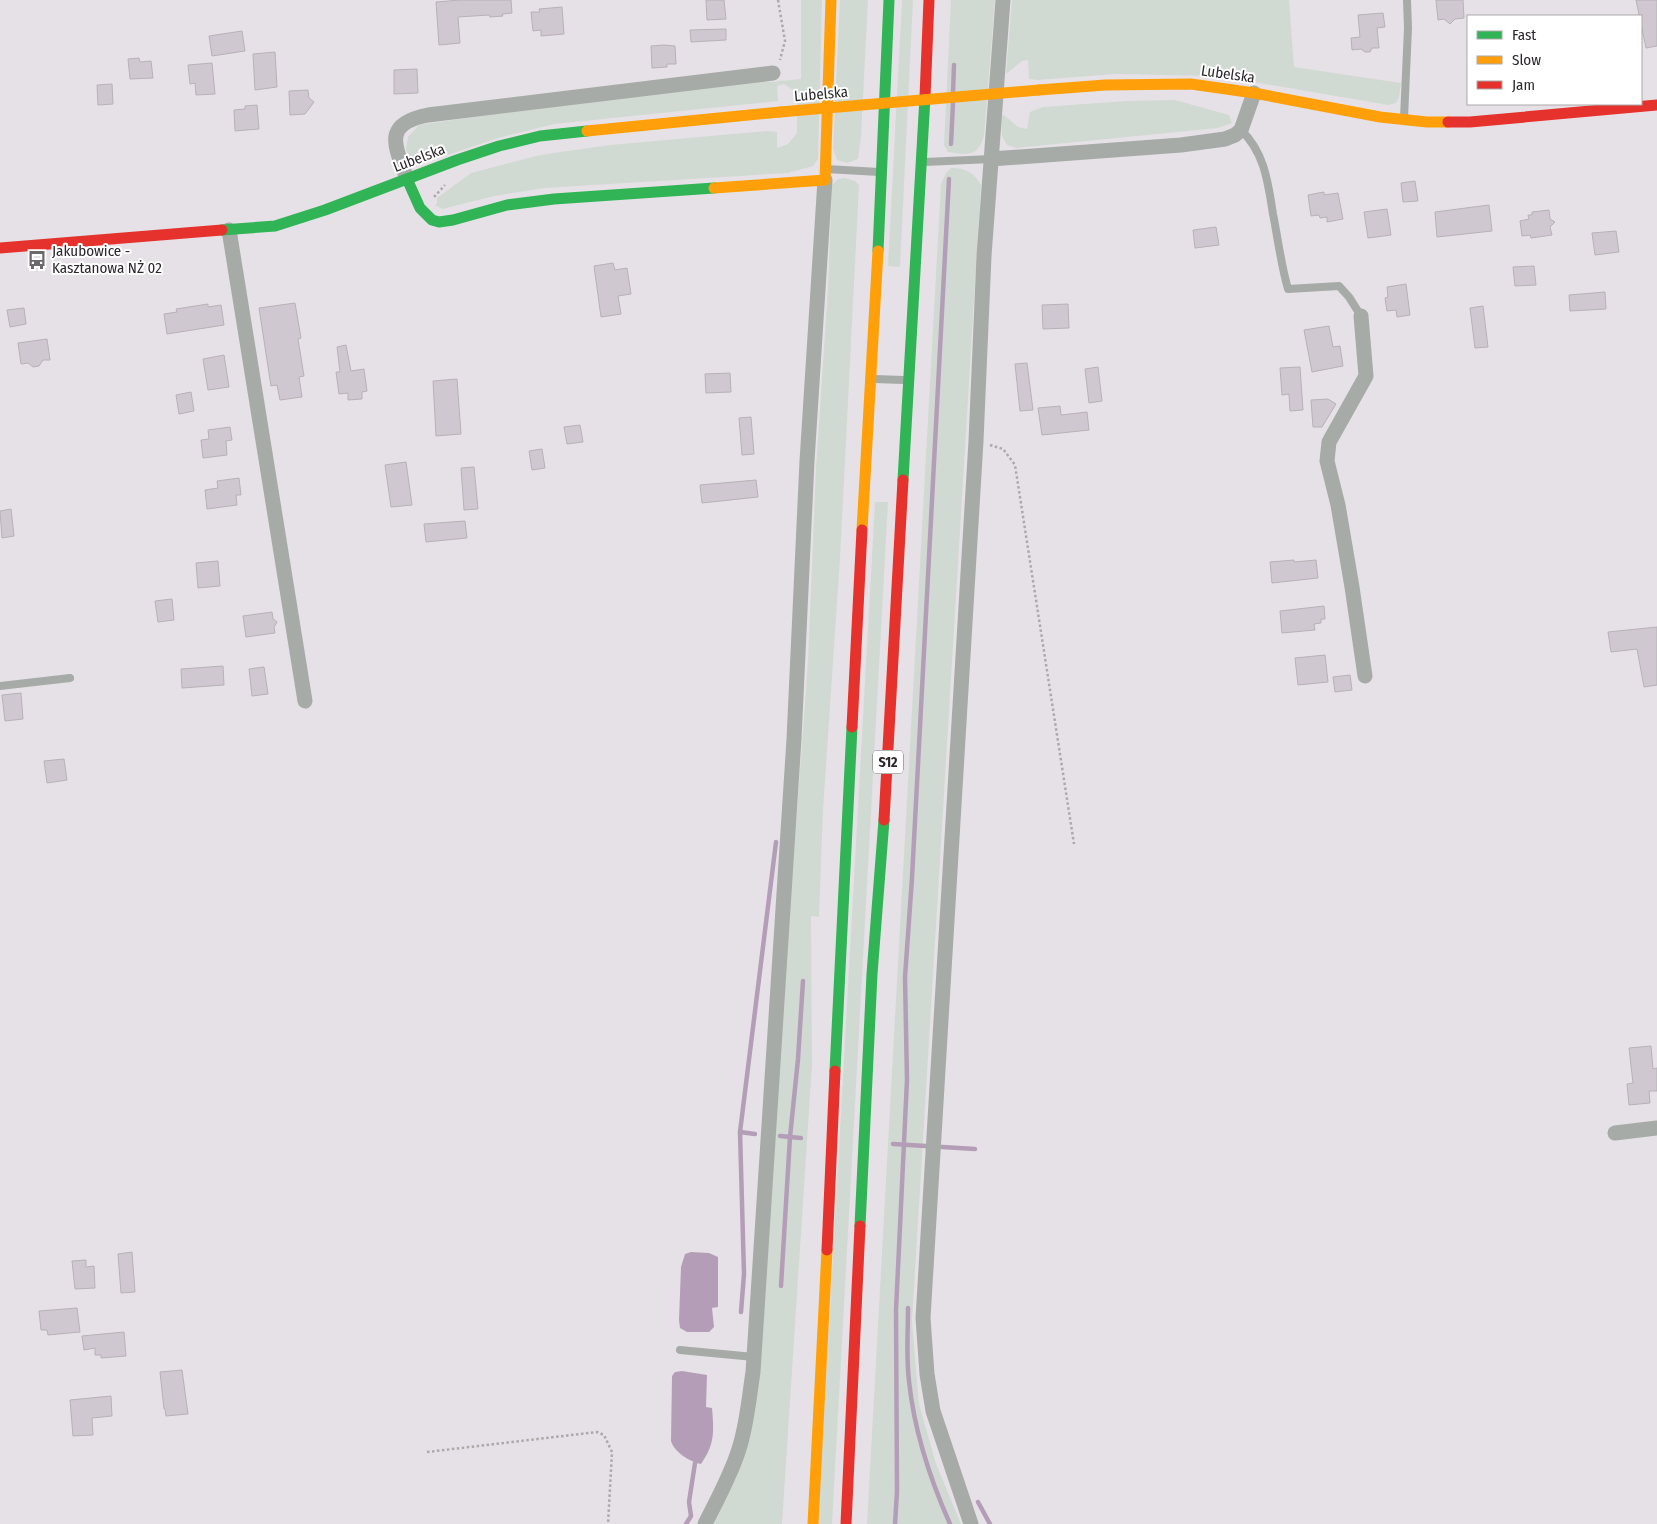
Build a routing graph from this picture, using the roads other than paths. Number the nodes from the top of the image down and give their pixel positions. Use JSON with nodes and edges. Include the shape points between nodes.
{"nodes":[{"id":1,"x":831,"y":0,"type":"edge"},
{"id":2,"x":889,"y":0,"type":"edge"},
{"id":3,"x":929,"y":0,"type":"edge"},
{"id":4,"x":1003,"y":0,"type":"edge"},
{"id":5,"x":1407,"y":0,"type":"edge"},
{"id":6,"x":773,"y":73,"type":"road end"},
{"id":7,"x":1254,"y":92,"type":"junction"},
{"id":8,"x":1657,"y":106,"type":"edge"},
{"id":9,"x":1404,"y":120,"type":"junction"},
{"id":10,"x":1241,"y":130,"type":"junction"},
{"id":11,"x":991,"y":159,"type":"junction"},
{"id":12,"x":922,"y":162,"type":"junction"},
{"id":13,"x":882,"y":172,"type":"junction"},
{"id":14,"x":826,"y":174,"type":"junction"},
{"id":15,"x":407,"y":178,"type":"junction"},
{"id":16,"x":230,"y":230,"type":"junction"},
{"id":17,"x":0,"y":248,"type":"edge"},
{"id":18,"x":1360,"y":316,"type":"joint"},
{"id":19,"x":870,"y":379,"type":"junction"},
{"id":20,"x":908,"y":380,"type":"junction"},
{"id":21,"x":1365,"y":676,"type":"dead end"},
{"id":22,"x":70,"y":678,"type":"dead end"},
{"id":23,"x":0,"y":686,"type":"edge"},
{"id":24,"x":305,"y":701,"type":"dead end"},
{"id":25,"x":1657,"y":1128,"type":"edge"},
{"id":26,"x":1615,"y":1133,"type":"dead end"},
{"id":27,"x":680,"y":1350,"type":"dead end"},
{"id":28,"x":754,"y":1358,"type":"junction"},
{"id":29,"x":705,"y":1524,"type":"edge"},
{"id":30,"x":813,"y":1524,"type":"edge"},
{"id":31,"x":846,"y":1524,"type":"edge"},
{"id":32,"x":971,"y":1524,"type":"edge"}],
"edges":[{"from":1,"to":14,"type":"main road"},
{"from":2,"to":13,"type":"main road","number":"S12"},
{"from":3,"to":12,"type":"main road","number":"S12"},
{"from":4,"to":11,"type":"street"},
{"from":5,"to":9,"type":"lane"},
{"from":6,"to":15,"type":"street","via":[[412,118],[399,129],[396,138]]},
{"from":7,"to":9,"type":"main road","name":"Lubelska"},
{"from":7,"to":10,"type":"street"},
{"from":7,"to":15,"type":"main road","name":"Lubelska","bridge":true,"via":[[1171,83],[1106,85],[628,126],[540,136],[490,149]]},
{"from":8,"to":9,"type":"main road","name":"Lubelska","via":[[1470,122]]},
{"from":10,"to":11,"type":"street","via":[[1225,139],[1197,143]]},
{"from":10,"to":18,"type":"lane","via":[[1260,154],[1268,180],[1288,289],[1339,286]]},
{"from":11,"to":12,"type":"lane"},
{"from":11,"to":32,"type":"street","via":[[924,1318],[933,1411]]},
{"from":12,"to":20,"type":"main road","number":"S12"},
{"from":13,"to":14,"type":"lane"},
{"from":13,"to":19,"type":"main road","number":"S12"},
{"from":14,"to":15,"type":"main road","via":[[544,200],[507,205],[446,222],[432,220],[420,208]]},
{"from":14,"to":28,"type":"street"},
{"from":15,"to":16,"type":"main road","name":"Lubelska","via":[[303,218],[275,226]]},
{"from":16,"to":17,"type":"main road","name":"Lubelska"},
{"from":16,"to":24,"type":"street"},
{"from":18,"to":21,"type":"street","via":[[1366,376],[1329,442],[1326,461],[1338,505]]},
{"from":19,"to":20,"type":"lane"},
{"from":19,"to":30,"type":"main road","number":"S12"},
{"from":20,"to":31,"type":"main road","number":"S12","via":[[885,804],[872,974]]},
{"from":22,"to":23,"type":"lane"},
{"from":25,"to":26,"type":"street"},
{"from":27,"to":28,"type":"lane"},
{"from":28,"to":29,"type":"street","via":[[749,1404],[739,1449]]}]}
